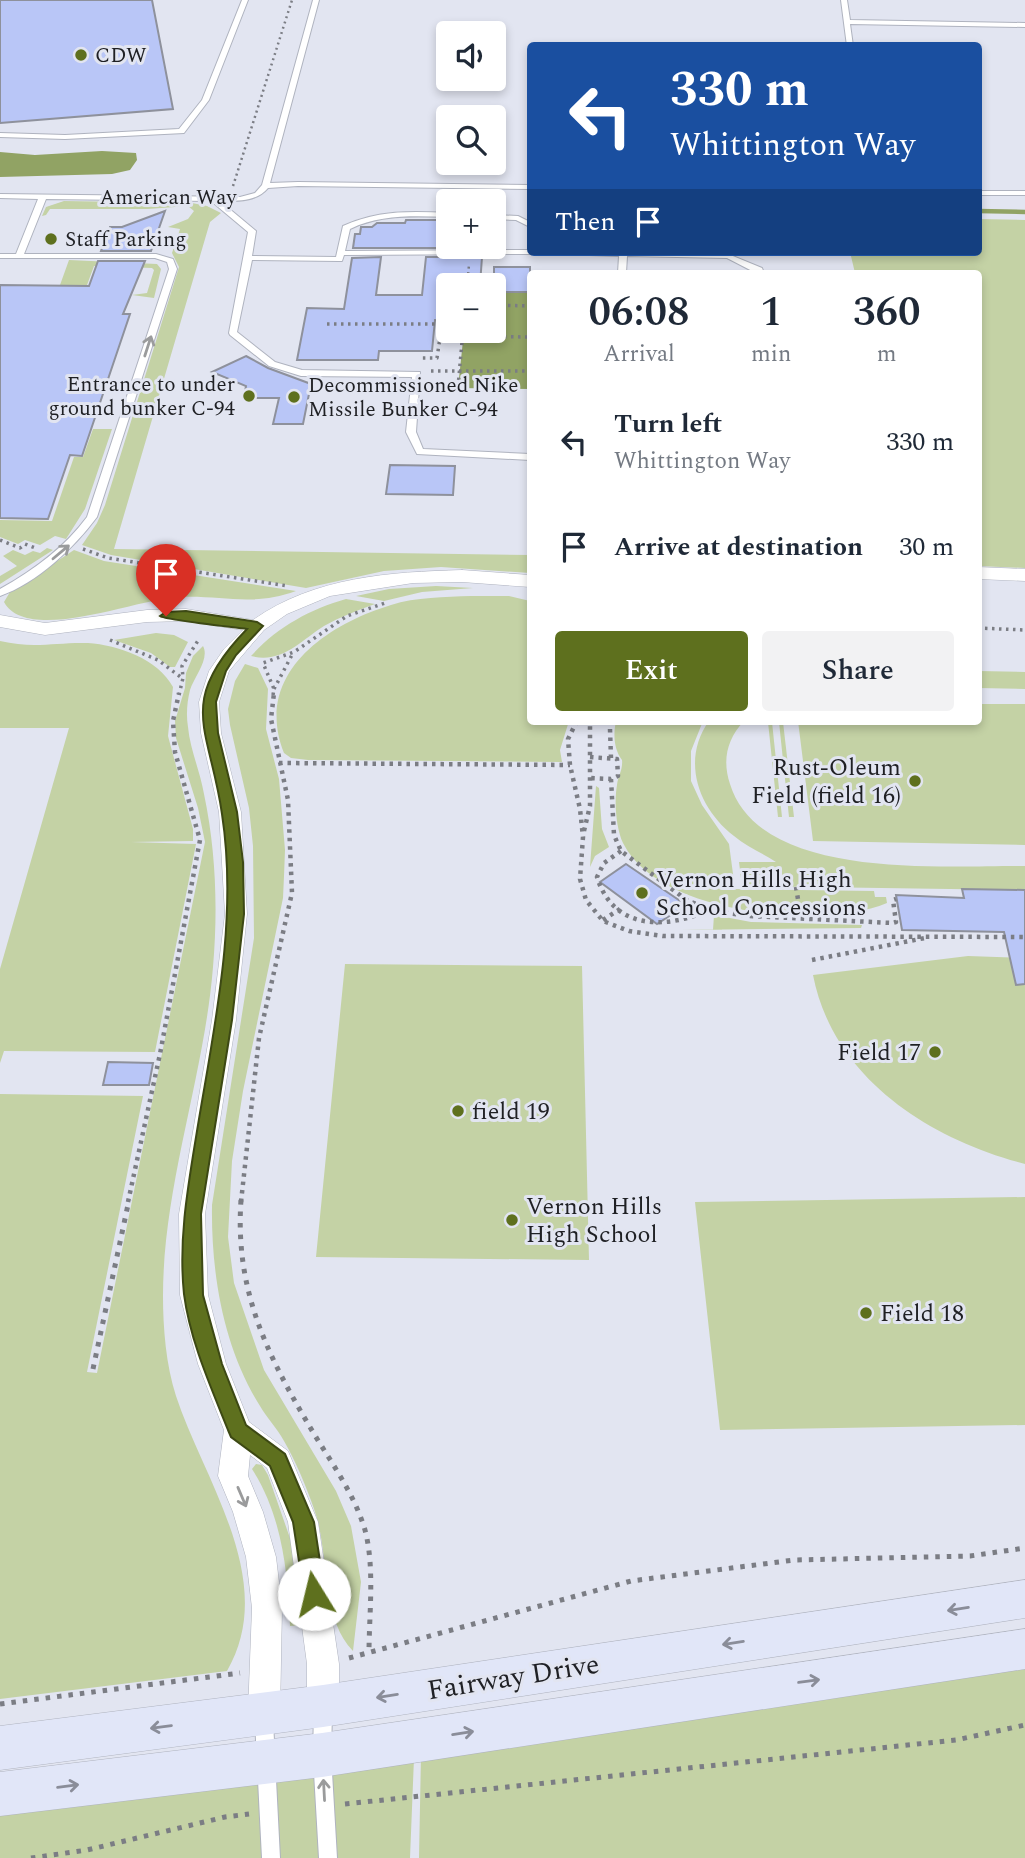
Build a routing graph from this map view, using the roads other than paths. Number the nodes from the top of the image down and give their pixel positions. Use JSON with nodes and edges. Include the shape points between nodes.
{"nodes":[{"id":1,"x":245,"y":0,"type":"edge"},
{"id":2,"x":316,"y":0,"type":"edge"},
{"id":3,"x":844,"y":0,"type":"edge"},
{"id":4,"x":847,"y":22,"type":"junction"},
{"id":5,"x":1025,"y":24,"type":"edge"},
{"id":6,"x":850,"y":42,"type":"edge"},
{"id":7,"x":0,"y":135,"type":"edge"},
{"id":8,"x":266,"y":186,"type":"junction"},
{"id":9,"x":527,"y":187,"type":"edge"},
{"id":10,"x":982,"y":193,"type":"edge"},
{"id":11,"x":1025,"y":193,"type":"edge"},
{"id":12,"x":0,"y":196,"type":"edge"},
{"id":13,"x":43,"y":196,"type":"junction"},
{"id":14,"x":212,"y":198,"type":"junction"},
{"id":15,"x":436,"y":215,"type":"edge"},
{"id":16,"x":506,"y":217,"type":"edge"},
{"id":17,"x":527,"y":223,"type":"edge"},
{"id":18,"x":527,"y":252,"type":"edge"},
{"id":19,"x":340,"y":253,"type":"junction"},
{"id":20,"x":19,"y":255,"type":"junction"},
{"id":21,"x":0,"y":256,"type":"edge"},
{"id":22,"x":728,"y":256,"type":"edge"},
{"id":23,"x":248,"y":258,"type":"junction"},
{"id":24,"x":759,"y":270,"type":"edge"},
{"id":25,"x":527,"y":457,"type":"edge"},
{"id":26,"x":982,"y":573,"type":"edge"},
{"id":27,"x":1025,"y":575,"type":"edge"},
{"id":28,"x":527,"y":581,"type":"edge"},
{"id":29,"x":3,"y":592,"type":"edge"},
{"id":30,"x":0,"y":621,"type":"edge"},
{"id":31,"x":257,"y":626,"type":"junction"},
{"id":32,"x":238,"y":1430,"type":"junction"},
{"id":33,"x":1025,"y":1599,"type":"edge"},
{"id":34,"x":1025,"y":1649,"type":"edge"},
{"id":35,"x":264,"y":1693,"type":"junction"},
{"id":36,"x":323,"y":1706,"type":"junction"},
{"id":37,"x":0,"y":1748,"type":"edge"},
{"id":38,"x":322,"y":1755,"type":"junction"},
{"id":39,"x":267,"y":1763,"type":"junction"},
{"id":40,"x":0,"y":1794,"type":"edge"},
{"id":41,"x":271,"y":1858,"type":"edge"},
{"id":42,"x":328,"y":1858,"type":"edge"}],
"edges":[{"from":1,"to":7,"type":"lane","via":[[205,100],[181,131]]},
{"from":2,"to":8,"type":"lane","name":"American Way"},
{"from":3,"to":4,"type":"lane"},
{"from":4,"to":5,"type":"lane"},
{"from":4,"to":6,"type":"lane"},
{"from":8,"to":9,"type":"lane"},
{"from":8,"to":14,"type":"lane","name":"American Way","via":[[258,195]]},
{"from":10,"to":11,"type":"lane"},
{"from":12,"to":13,"type":"lane","name":"American Way"},
{"from":13,"to":14,"type":"lane","name":"American Way"},
{"from":13,"to":20,"type":"lane"},
{"from":14,"to":23,"type":"lane","via":[[252,231]]},
{"from":15,"to":19,"type":"lane","via":[[362,218],[346,228]]},
{"from":16,"to":17,"type":"lane"},
{"from":18,"to":19,"type":"lane"},
{"from":19,"to":23,"type":"lane","via":[[338,259]]},
{"from":20,"to":21,"type":"lane"},
{"from":29,"to":20,"type":"lane","one_way":true,"via":[[70,545],[96,507],[173,269],[170,261],[156,256]]},
{"from":22,"to":24,"type":"lane"},
{"from":23,"to":25,"type":"lane","via":[[233,333],[272,364],[301,373],[417,374],[411,432],[420,452]]},
{"from":26,"to":27,"type":"street"},
{"from":28,"to":31,"type":"street","via":[[462,576],[364,583],[324,592],[280,610]]},
{"from":30,"to":31,"type":"street","via":[[44,629],[186,615]]},
{"from":31,"to":32,"type":"street","via":[[219,671],[209,702],[211,733],[230,812],[236,914],[224,1020],[192,1214],[194,1295],[212,1364]]},
{"from":32,"to":35,"type":"street","one_way":true,"via":[[233,1476],[261,1558],[267,1608]]},
{"from":32,"to":36,"type":"street","via":[[278,1460],[303,1522],[324,1664]]},
{"from":33,"to":36,"type":"main road","name":"Fairway Drive","one_way":true},
{"from":38,"to":34,"type":"main road","name":"Fairway Drive","one_way":true},
{"from":35,"to":36,"type":"main road","name":"Fairway Drive"},
{"from":35,"to":37,"type":"main road","name":"Fairway Drive","one_way":true},
{"from":35,"to":39,"type":"lane"},
{"from":36,"to":38,"type":"lane"},
{"from":38,"to":39,"type":"main road","name":"Fairway Drive"},
{"from":42,"to":38,"type":"lane","one_way":true},
{"from":40,"to":39,"type":"main road","name":"Fairway Drive","one_way":true},
{"from":39,"to":41,"type":"lane"}]}
